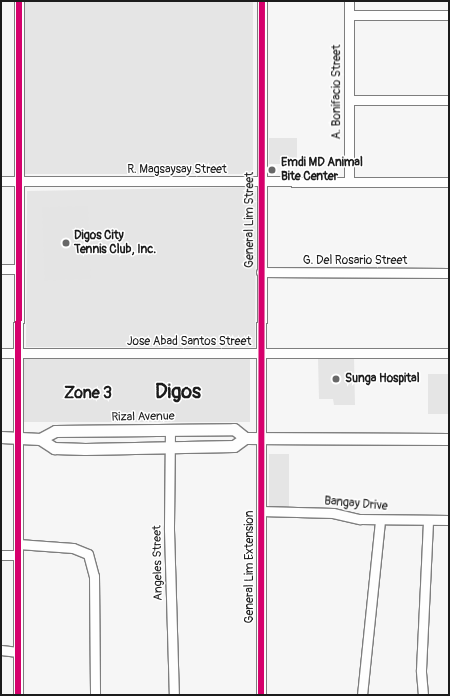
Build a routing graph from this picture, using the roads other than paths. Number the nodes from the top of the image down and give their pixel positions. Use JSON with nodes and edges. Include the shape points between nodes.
{"nodes":[{"id":1,"x":18,"y":1,"type":"edge"},
{"id":2,"x":262,"y":1,"type":"edge"},
{"id":3,"x":349,"y":1,"type":"edge"},
{"id":4,"x":349,"y":15,"type":"junction"},
{"id":5,"x":449,"y":15,"type":"edge"},
{"id":6,"x":349,"y":100,"type":"junction"},
{"id":7,"x":449,"y":100,"type":"edge"},
{"id":8,"x":1,"y":181,"type":"edge"},
{"id":9,"x":18,"y":181,"type":"junction"},
{"id":10,"x":261,"y":182,"type":"junction"},
{"id":11,"x":349,"y":182,"type":"junction"},
{"id":12,"x":449,"y":182,"type":"edge"},
{"id":13,"x":1,"y":269,"type":"edge"},
{"id":14,"x":18,"y":269,"type":"junction"},
{"id":15,"x":261,"y":272,"type":"junction"},
{"id":16,"x":449,"y":273,"type":"edge"},
{"id":17,"x":1,"y":353,"type":"edge"},
{"id":18,"x":18,"y":353,"type":"junction"},
{"id":19,"x":449,"y":353,"type":"edge"},
{"id":20,"x":261,"y":354,"type":"junction"},
{"id":21,"x":170,"y":430,"type":"junction"},
{"id":22,"x":141,"y":431,"type":"junction"},
{"id":23,"x":1,"y":437,"type":"edge"},
{"id":24,"x":18,"y":438,"type":"junction"},
{"id":25,"x":245,"y":438,"type":"junction"},
{"id":26,"x":261,"y":438,"type":"junction"},
{"id":27,"x":40,"y":439,"type":"junction"},
{"id":28,"x":449,"y":439,"type":"edge"},
{"id":29,"x":141,"y":448,"type":"junction"},
{"id":30,"x":170,"y":448,"type":"junction"},
{"id":31,"x":261,"y":511,"type":"junction"},
{"id":32,"x":380,"y":520,"type":"junction"},
{"id":33,"x":428,"y":520,"type":"junction"},
{"id":34,"x":449,"y":520,"type":"edge"},
{"id":35,"x":18,"y":544,"type":"junction"},
{"id":36,"x":18,"y":554,"type":"junction"},
{"id":37,"x":1,"y":555,"type":"edge"},
{"id":38,"x":1,"y":650,"type":"edge"},
{"id":39,"x":18,"y":652,"type":"junction"},
{"id":40,"x":18,"y":695,"type":"edge"},
{"id":41,"x":95,"y":695,"type":"edge"},
{"id":42,"x":174,"y":695,"type":"edge"},
{"id":43,"x":261,"y":695,"type":"edge"},
{"id":44,"x":362,"y":695,"type":"edge"},
{"id":45,"x":422,"y":695,"type":"edge"}],
"edges":[{"from":1,"to":9,"type":"street"},
{"from":2,"to":10,"type":"street","name":"General Lim Street"},
{"from":3,"to":4,"type":"street","name":"A. Bonifacio Street"},
{"from":4,"to":5,"type":"street"},
{"from":4,"to":6,"type":"street","name":"A. Bonifacio Street"},
{"from":6,"to":7,"type":"street"},
{"from":6,"to":11,"type":"street","name":"A. Bonifacio Street"},
{"from":8,"to":9,"type":"street","name":"R. Magsaysay Street"},
{"from":9,"to":10,"type":"street","name":"R. Magsaysay Street"},
{"from":9,"to":14,"type":"street"},
{"from":10,"to":11,"type":"street","name":"R. Magsaysay Street"},
{"from":10,"to":15,"type":"street","name":"General Lim Street"},
{"from":11,"to":12,"type":"street","name":"R. Magsaysay Street"},
{"from":13,"to":14,"type":"street"},
{"from":14,"to":18,"type":"street"},
{"from":15,"to":16,"type":"street","name":"G. Del Rosario Street"},
{"from":15,"to":20,"type":"street","name":"General Lim Street"},
{"from":17,"to":18,"type":"street","name":"Jose Abad Santos Street"},
{"from":18,"to":20,"type":"street","name":"Jose Abad Santos Street"},
{"from":18,"to":24,"type":"street"},
{"from":19,"to":20,"type":"street","name":"Jose Abad Santos Street"},
{"from":20,"to":26,"type":"street","name":"General Lim Street"},
{"from":21,"to":22,"type":"main road","name":"Rizal Avenue"},
{"from":21,"to":25,"type":"main road","name":"Rizal Avenue","via":[[234,429]]},
{"from":21,"to":30,"type":"street","name":"Angeles Street"},
{"from":22,"to":27,"type":"main road","name":"Rizal Avenue","via":[[55,431]]},
{"from":22,"to":29,"type":"main road"},
{"from":23,"to":24,"type":"main road","name":"Rizal Avenue"},
{"from":24,"to":27,"type":"main road","name":"Rizal Avenue"},
{"from":24,"to":35,"type":"street"},
{"from":25,"to":26,"type":"main road","name":"Rizal Avenue"},
{"from":25,"to":30,"type":"main road","name":"Rizal Avenue","via":[[234,446]]},
{"from":26,"to":28,"type":"main road","name":"Rizal Avenue"},
{"from":26,"to":31,"type":"street","name":"General Lim Extension"},
{"from":27,"to":29,"type":"main road","name":"Rizal Avenue","via":[[54,448]]},
{"from":29,"to":30,"type":"main road","name":"Rizal Avenue"},
{"from":30,"to":42,"type":"street","name":"Angeles Street","via":[[169,530]]},
{"from":31,"to":32,"type":"street","name":"Bangay Drive","via":[[333,513]]},
{"from":31,"to":43,"type":"street","name":"General Lim Extension"},
{"from":32,"to":33,"type":"street","name":"Bangay Drive"},
{"from":32,"to":44,"type":"street"},
{"from":33,"to":34,"type":"street","name":"Bangay Drive"},
{"from":33,"to":45,"type":"street"},
{"from":35,"to":36,"type":"street"},
{"from":35,"to":41,"type":"street","via":[[73,548],[88,554],[94,576]]},
{"from":36,"to":37,"type":"street"},
{"from":36,"to":39,"type":"street"},
{"from":38,"to":39,"type":"street"},
{"from":39,"to":40,"type":"street"}]}
